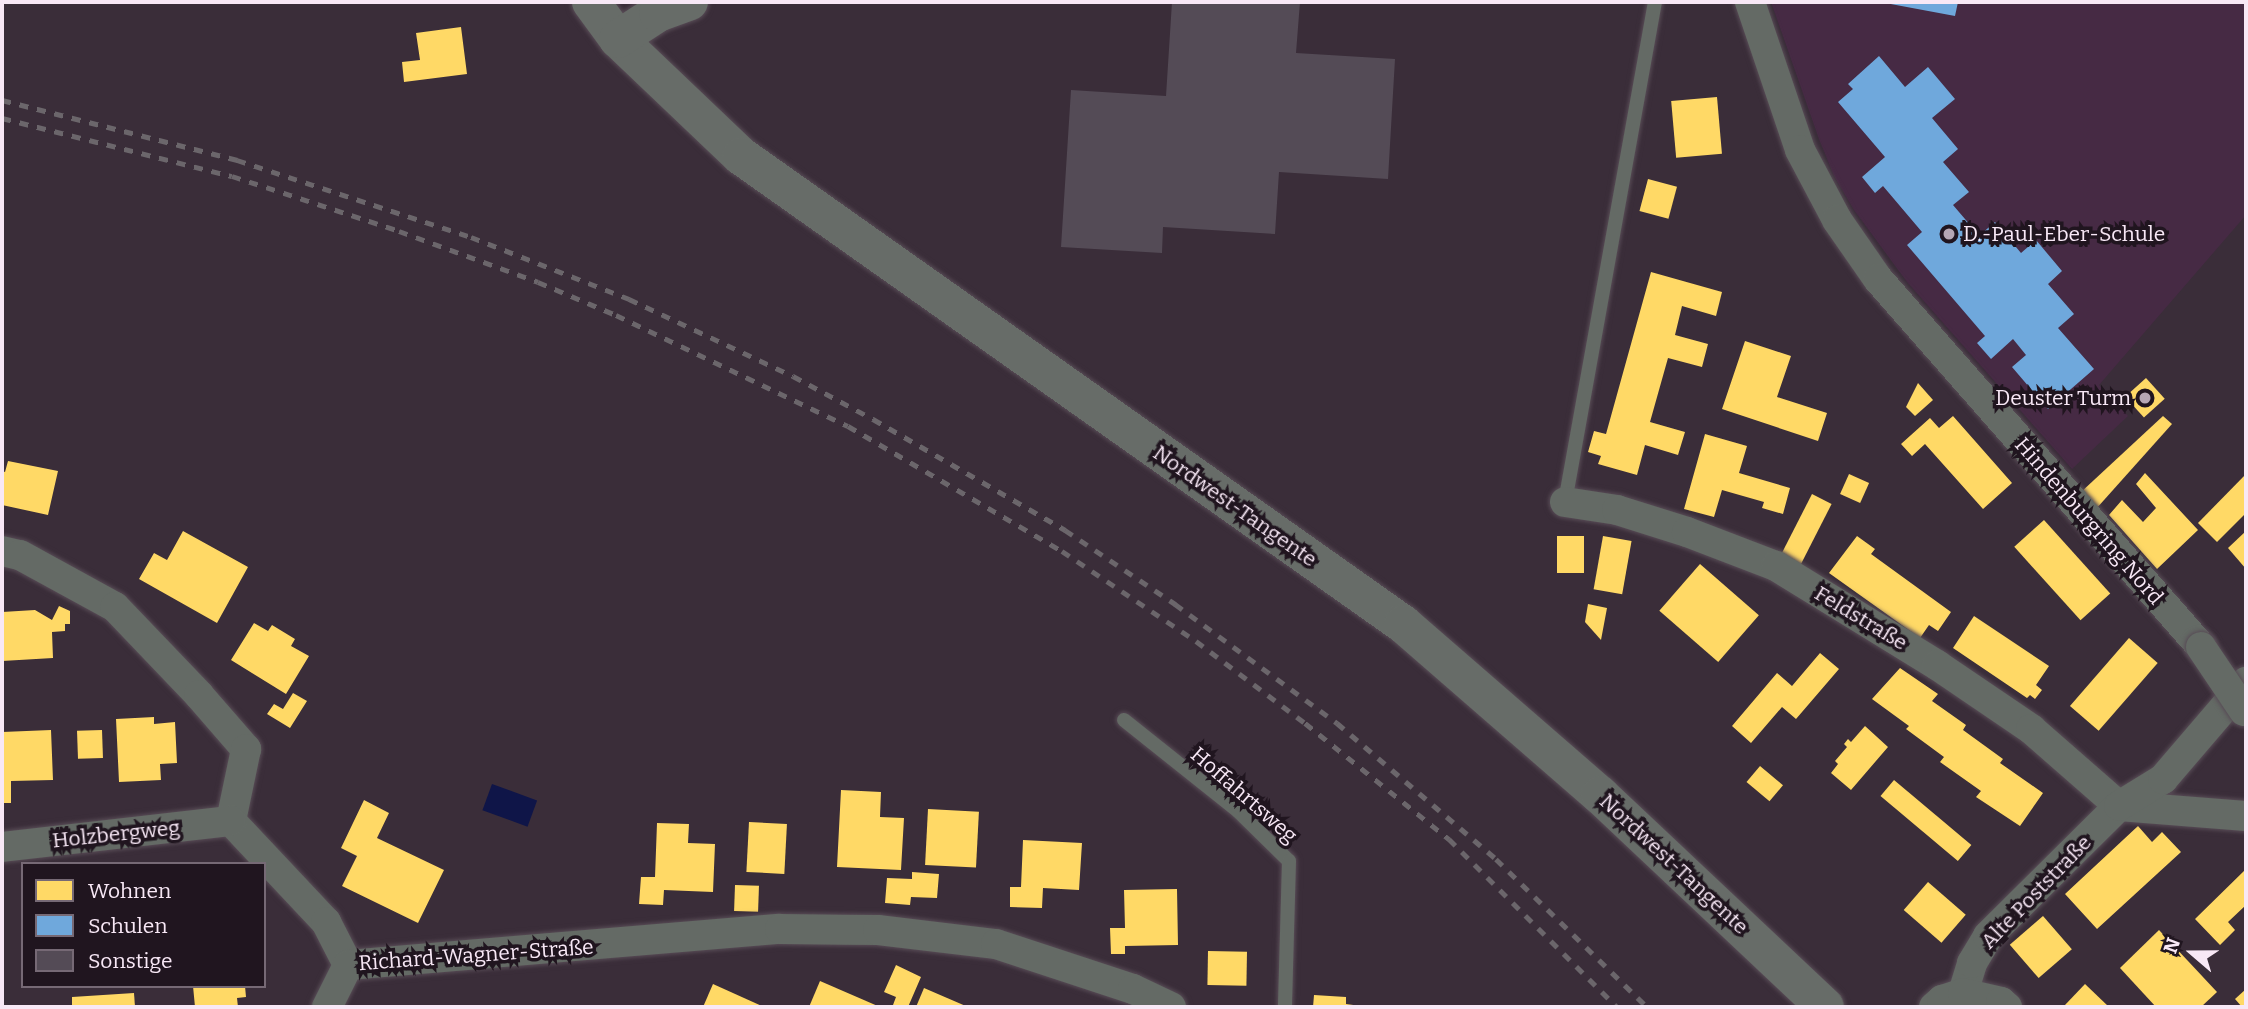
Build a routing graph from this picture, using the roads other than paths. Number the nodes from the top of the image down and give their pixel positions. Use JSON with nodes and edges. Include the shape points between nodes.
{"nodes":[{"id":1,"x":591,"y":2,"type":"edge"},
{"id":2,"x":689,"y":2,"type":"edge"},
{"id":3,"x":1655,"y":2,"type":"edge"},
{"id":4,"x":1749,"y":2,"type":"edge"},
{"id":5,"x":618,"y":39,"type":"junction"},
{"id":6,"x":1565,"y":502,"type":"joint"},
{"id":7,"x":2,"y":551,"type":"edge"},
{"id":8,"x":2245,"y":703,"type":"edge"},
{"id":9,"x":1124,"y":720,"type":"dead end"},
{"id":10,"x":2119,"y":806,"type":"junction"},
{"id":11,"x":2246,"y":816,"type":"edge"},
{"id":12,"x":231,"y":821,"type":"junction"},
{"id":13,"x":2,"y":847,"type":"edge"},
{"id":14,"x":348,"y":965,"type":"junction"},
{"id":15,"x":1964,"y":993,"type":"junction"},
{"id":16,"x":327,"y":1007,"type":"edge"},
{"id":17,"x":1171,"y":1007,"type":"edge"},
{"id":18,"x":1285,"y":1007,"type":"edge"},
{"id":19,"x":1825,"y":1007,"type":"edge"},
{"id":20,"x":1934,"y":1007,"type":"edge"},
{"id":21,"x":2007,"y":1007,"type":"edge"}],
"edges":[{"from":1,"to":5,"type":"main road","name":"Nordwest-Tangente"},
{"from":2,"to":5,"type":"main road","via":[[658,13]]},
{"from":3,"to":6,"type":"lane"},
{"from":4,"to":8,"type":"street","name":"Hindenburgring Nord","bridge":true,"via":[[1800,150],[1843,230],[1878,279]]},
{"from":5,"to":19,"type":"main road","name":"Nordwest-Tangente","via":[[741,156],[1403,624],[1600,795]]},
{"from":6,"to":10,"type":"street","name":"Feldstraße","via":[[1617,510],[1687,531],[1776,566],[2031,729]]},
{"from":7,"to":12,"type":"street","via":[[20,555],[115,607],[246,750]]},
{"from":8,"to":10,"type":"street","name":"Alte Poststraße","via":[[2163,779]]},
{"from":9,"to":18,"type":"lane","name":"Hoffahrtsweg","via":[[1238,811],[1289,861]]},
{"from":10,"to":11,"type":"street"},
{"from":10,"to":15,"type":"street","name":"Alte Poststraße","via":[[1988,936],[1972,963]]},
{"from":12,"to":13,"type":"street","name":"Holzbergweg"},
{"from":12,"to":14,"type":"street","name":"Richard-Wagner-Straße","via":[[326,922]]},
{"from":14,"to":16,"type":"street"},
{"from":14,"to":17,"type":"street","name":"Richard-Wagner-Straße","via":[[780,929],[878,930],[996,944],[1133,989]]},
{"from":15,"to":20,"type":"street"},
{"from":15,"to":21,"type":"street"}]}
